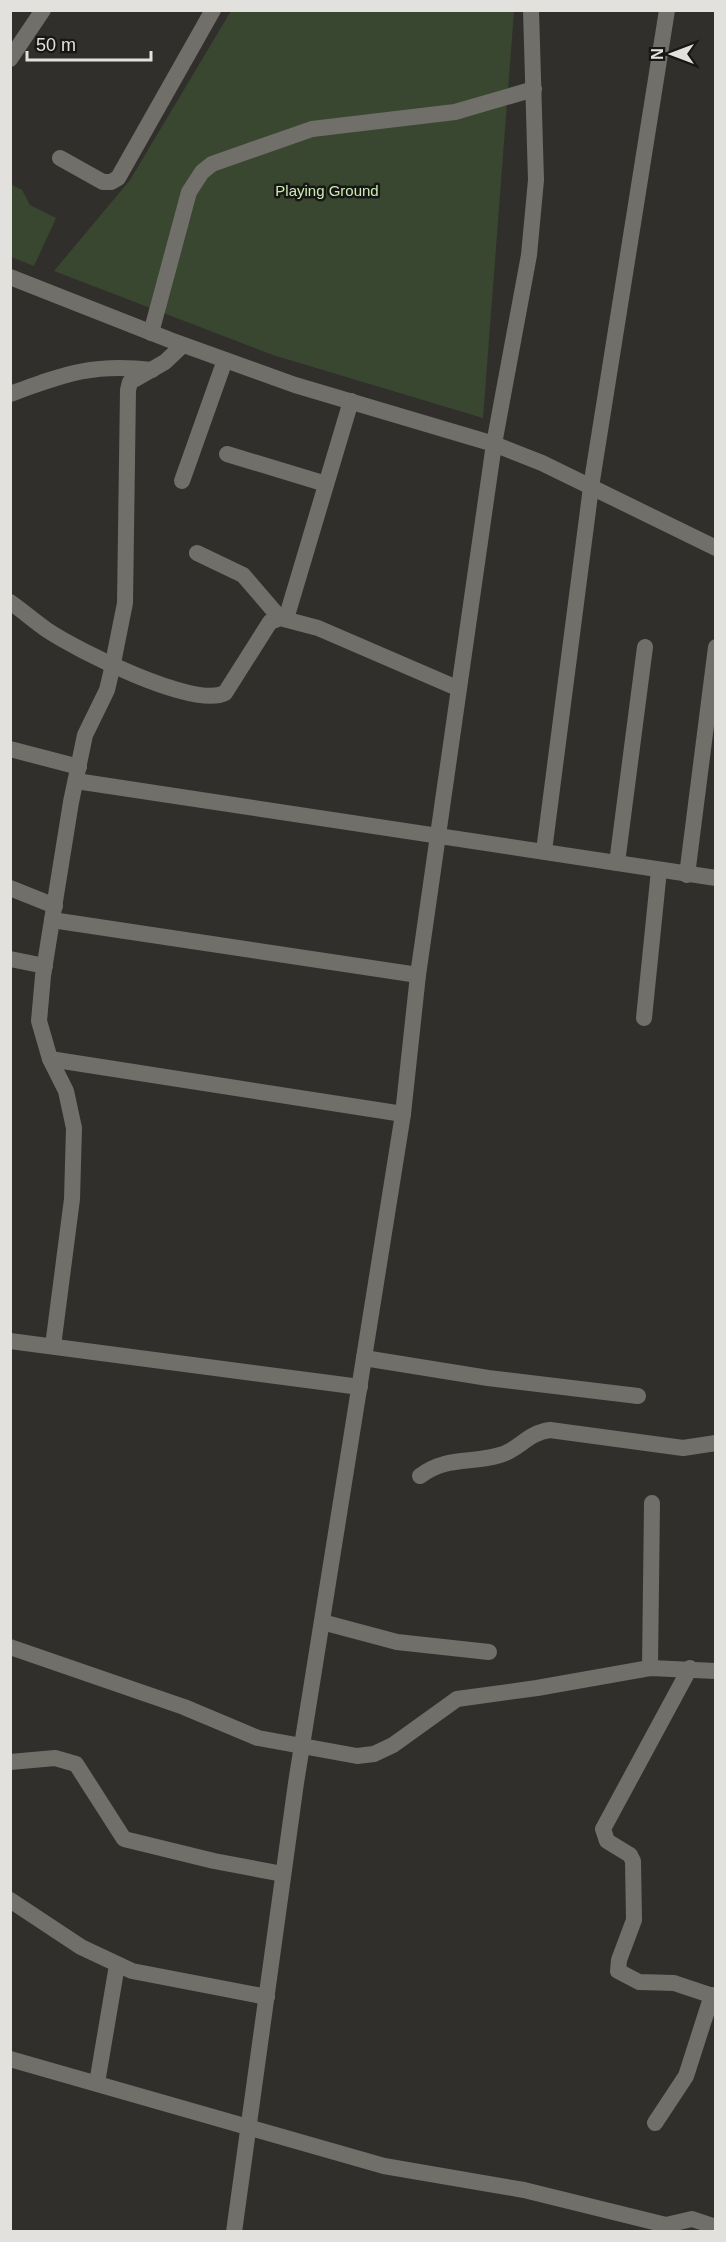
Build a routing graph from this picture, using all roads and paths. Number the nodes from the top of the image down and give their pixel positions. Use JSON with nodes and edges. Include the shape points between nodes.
{"nodes":[{"id":1,"x":43,"y":10,"type":"edge"},
{"id":2,"x":213,"y":10,"type":"edge"},
{"id":3,"x":531,"y":10,"type":"edge"},
{"id":4,"x":667,"y":10,"type":"edge"},
{"id":5,"x":10,"y":59,"type":"edge"},
{"id":6,"x":534,"y":89,"type":"junction"},
{"id":7,"x":60,"y":158,"type":"dead end"},
{"id":8,"x":10,"y":277,"type":"edge"},
{"id":9,"x":151,"y":333,"type":"junction"},
{"id":10,"x":183,"y":345,"type":"junction"},
{"id":11,"x":225,"y":360,"type":"junction"},
{"id":12,"x":154,"y":370,"type":"junction"},
{"id":13,"x":10,"y":394,"type":"edge"},
{"id":14,"x":351,"y":401,"type":"junction"},
{"id":15,"x":494,"y":444,"type":"junction"},
{"id":16,"x":227,"y":454,"type":"dead end"},
{"id":17,"x":183,"y":481,"type":"dead end"},
{"id":18,"x":326,"y":484,"type":"junction"},
{"id":19,"x":591,"y":487,"type":"junction"},
{"id":20,"x":716,"y":548,"type":"edge"},
{"id":21,"x":197,"y":553,"type":"dead end"},
{"id":22,"x":12,"y":606,"type":"edge"},
{"id":23,"x":283,"y":619,"type":"junction"},
{"id":24,"x":716,"y":646,"type":"edge"},
{"id":25,"x":645,"y":647,"type":"dead end"},
{"id":26,"x":113,"y":664,"type":"junction"},
{"id":27,"x":458,"y":688,"type":"junction"},
{"id":28,"x":10,"y":749,"type":"edge"},
{"id":29,"x":77,"y":774,"type":"junction"},
{"id":30,"x":438,"y":834,"type":"junction"},
{"id":31,"x":544,"y":851,"type":"junction"},
{"id":32,"x":617,"y":863,"type":"junction"},
{"id":33,"x":659,"y":870,"type":"junction"},
{"id":34,"x":687,"y":875,"type":"junction"},
{"id":35,"x":716,"y":878,"type":"edge"},
{"id":36,"x":10,"y":888,"type":"edge"},
{"id":37,"x":53,"y":913,"type":"junction"},
{"id":38,"x":10,"y":959,"type":"edge"},
{"id":39,"x":45,"y":966,"type":"junction"},
{"id":40,"x":418,"y":975,"type":"junction"},
{"id":41,"x":644,"y":1018,"type":"dead end"},
{"id":42,"x":50,"y":1059,"type":"junction"},
{"id":43,"x":404,"y":1114,"type":"junction"},
{"id":44,"x":10,"y":1341,"type":"edge"},
{"id":45,"x":53,"y":1346,"type":"junction"},
{"id":46,"x":364,"y":1358,"type":"junction"},
{"id":47,"x":360,"y":1386,"type":"junction"},
{"id":48,"x":638,"y":1396,"type":"dead end"},
{"id":49,"x":716,"y":1443,"type":"edge"},
{"id":50,"x":420,"y":1476,"type":"dead end"},
{"id":51,"x":652,"y":1503,"type":"dead end"},
{"id":52,"x":322,"y":1622,"type":"junction"},
{"id":53,"x":10,"y":1647,"type":"edge"},
{"id":54,"x":489,"y":1652,"type":"dead end"},
{"id":55,"x":650,"y":1668,"type":"junction"},
{"id":56,"x":690,"y":1668,"type":"junction"},
{"id":57,"x":716,"y":1671,"type":"edge"},
{"id":58,"x":302,"y":1745,"type":"junction"},
{"id":59,"x":10,"y":1762,"type":"edge"},
{"id":60,"x":283,"y":1874,"type":"junction"},
{"id":61,"x":10,"y":1900,"type":"edge"},
{"id":62,"x":117,"y":1965,"type":"junction"},
{"id":63,"x":714,"y":1996,"type":"edge"},
{"id":64,"x":267,"y":1998,"type":"junction"},
{"id":65,"x":10,"y":2059,"type":"edge"},
{"id":66,"x":97,"y":2083,"type":"junction"},
{"id":67,"x":655,"y":2123,"type":"dead end"},
{"id":68,"x":249,"y":2127,"type":"junction"},
{"id":69,"x":716,"y":2227,"type":"edge"},
{"id":70,"x":234,"y":2232,"type":"edge"}],
"edges":[{"from":1,"to":5,"type":"street"},
{"from":2,"to":7,"type":"street","via":[[118,178],[103,182]]},
{"from":3,"to":6,"type":"street"},
{"from":4,"to":19,"type":"street"},
{"from":6,"to":9,"type":"street","via":[[455,112],[312,129],[212,164],[189,192]]},
{"from":6,"to":15,"type":"street","via":[[536,180],[529,255]]},
{"from":8,"to":9,"type":"street"},
{"from":9,"to":10,"type":"street"},
{"from":10,"to":11,"type":"street"},
{"from":10,"to":12,"type":"street"},
{"from":11,"to":14,"type":"street"},
{"from":11,"to":17,"type":"street"},
{"from":12,"to":13,"type":"street","via":[[121,366],[83,369]]},
{"from":12,"to":26,"type":"street","via":[[130,382],[128,390],[125,603]]},
{"from":14,"to":15,"type":"street"},
{"from":14,"to":18,"type":"street"},
{"from":15,"to":19,"type":"street"},
{"from":15,"to":27,"type":"street"},
{"from":16,"to":18,"type":"street"},
{"from":18,"to":23,"type":"street"},
{"from":19,"to":20,"type":"street"},
{"from":19,"to":31,"type":"street"},
{"from":21,"to":23,"type":"street","via":[[243,575]]},
{"from":22,"to":26,"type":"street","via":[[48,631]]},
{"from":23,"to":26,"type":"street","via":[[270,622],[231,685],[219,696],[151,683]]},
{"from":23,"to":27,"type":"street","via":[[318,628]]},
{"from":24,"to":34,"type":"street"},
{"from":25,"to":32,"type":"street"},
{"from":26,"to":29,"type":"street","via":[[107,690],[85,735]]},
{"from":27,"to":30,"type":"street"},
{"from":28,"to":29,"type":"street"},
{"from":29,"to":30,"type":"street"},
{"from":29,"to":37,"type":"street"},
{"from":30,"to":31,"type":"street"},
{"from":30,"to":40,"type":"street"},
{"from":31,"to":32,"type":"street"},
{"from":32,"to":33,"type":"street"},
{"from":33,"to":34,"type":"street"},
{"from":33,"to":41,"type":"street"},
{"from":34,"to":35,"type":"street"},
{"from":36,"to":37,"type":"street"},
{"from":37,"to":39,"type":"street"},
{"from":37,"to":40,"type":"street"},
{"from":38,"to":39,"type":"street"},
{"from":39,"to":42,"type":"street","via":[[39,1021]]},
{"from":40,"to":43,"type":"street"},
{"from":42,"to":43,"type":"street"},
{"from":42,"to":45,"type":"street","via":[[72,1110],[75,1152]]},
{"from":43,"to":46,"type":"street"},
{"from":44,"to":45,"type":"street"},
{"from":45,"to":47,"type":"street"},
{"from":46,"to":47,"type":"street"},
{"from":46,"to":48,"type":"street"},
{"from":47,"to":52,"type":"street"},
{"from":49,"to":50,"type":"street","via":[[683,1448],[550,1430],[529,1436],[503,1455],[443,1463]]},
{"from":51,"to":55,"type":"street"},
{"from":52,"to":54,"type":"street","via":[[397,1642]]},
{"from":52,"to":58,"type":"street"},
{"from":53,"to":58,"type":"street","via":[[184,1707],[238,1731],[278,1743]]},
{"from":55,"to":56,"type":"street"},
{"from":55,"to":58,"type":"street","via":[[457,1699],[374,1754],[357,1756]]},
{"from":56,"to":57,"type":"street"},
{"from":56,"to":63,"type":"street","via":[[603,1829],[607,1841],[633,1861],[634,1920],[618,1971],[639,1982],[674,1983]]},
{"from":58,"to":60,"type":"street"},
{"from":59,"to":60,"type":"street","via":[[55,1758],[76,1764],[124,1839]]},
{"from":60,"to":64,"type":"street"},
{"from":61,"to":62,"type":"street"},
{"from":62,"to":64,"type":"street","via":[[166,1979]]},
{"from":62,"to":66,"type":"street"},
{"from":63,"to":67,"type":"street","via":[[686,2076]]},
{"from":64,"to":68,"type":"street"},
{"from":65,"to":66,"type":"street"},
{"from":66,"to":68,"type":"street"},
{"from":68,"to":69,"type":"street","via":[[384,2166],[514,2188],[666,2225],[692,2218]]},
{"from":68,"to":70,"type":"street"}]}
